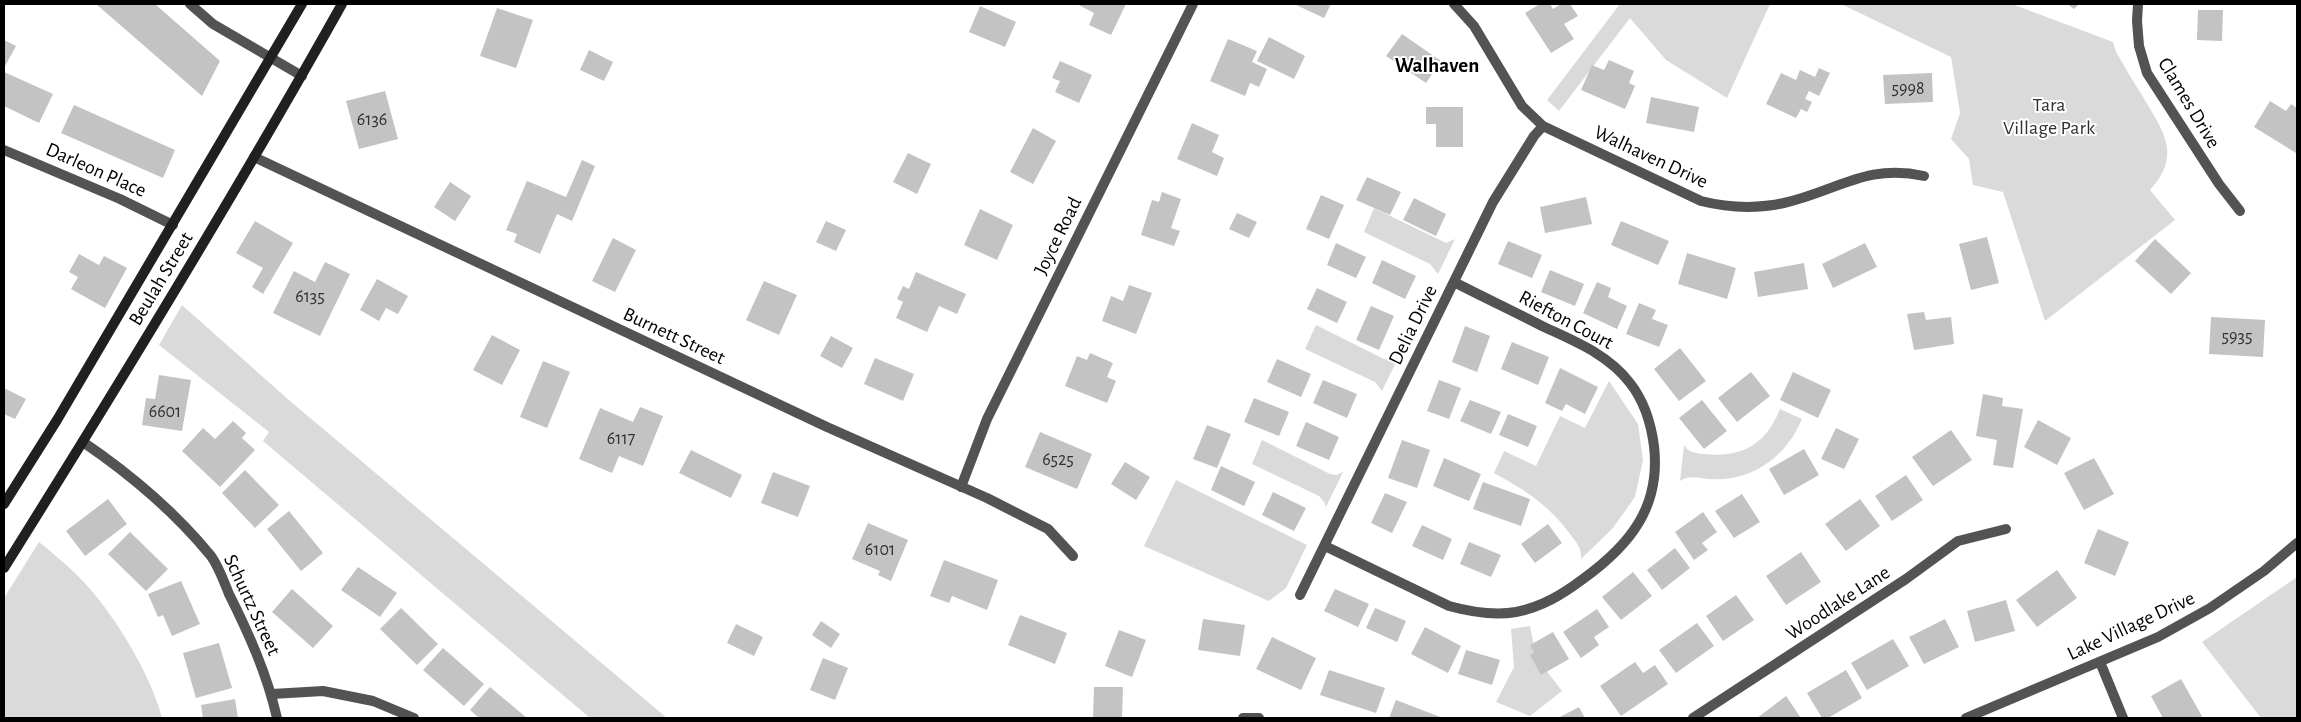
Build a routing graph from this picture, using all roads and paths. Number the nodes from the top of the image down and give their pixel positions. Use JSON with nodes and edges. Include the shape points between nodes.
{"nodes":[{"id":1,"x":190,"y":4,"type":"edge"},
{"id":2,"x":302,"y":4,"type":"edge"},
{"id":3,"x":342,"y":4,"type":"edge"},
{"id":4,"x":1193,"y":4,"type":"edge"},
{"id":5,"x":1454,"y":4,"type":"edge"},
{"id":6,"x":2138,"y":4,"type":"edge"},
{"id":7,"x":270,"y":58,"type":"junction"},
{"id":8,"x":302,"y":76,"type":"junction"},
{"id":9,"x":1543,"y":126,"type":"junction"},
{"id":10,"x":4,"y":150,"type":"edge"},
{"id":11,"x":254,"y":157,"type":"junction"},
{"id":12,"x":1924,"y":176,"type":"dead end"},
{"id":13,"x":2240,"y":211,"type":"dead end"},
{"id":14,"x":173,"y":225,"type":"junction"},
{"id":15,"x":1454,"y":282,"type":"junction"},
{"id":16,"x":83,"y":442,"type":"junction"},
{"id":17,"x":961,"y":487,"type":"junction"},
{"id":18,"x":4,"y":504,"type":"edge"},
{"id":19,"x":2006,"y":529,"type":"dead end"},
{"id":20,"x":2297,"y":543,"type":"edge"},
{"id":21,"x":1325,"y":546,"type":"junction"},
{"id":22,"x":1073,"y":556,"type":"dead end"},
{"id":23,"x":4,"y":568,"type":"edge"},
{"id":24,"x":1300,"y":595,"type":"dead end"},
{"id":25,"x":2100,"y":662,"type":"junction"},
{"id":26,"x":272,"y":694,"type":"junction"},
{"id":27,"x":278,"y":718,"type":"edge"},
{"id":28,"x":414,"y":718,"type":"edge"},
{"id":29,"x":1243,"y":718,"type":"edge"},
{"id":30,"x":1259,"y":718,"type":"edge"},
{"id":31,"x":1694,"y":718,"type":"edge"},
{"id":32,"x":1966,"y":718,"type":"edge"},
{"id":33,"x":2124,"y":718,"type":"edge"}],
"edges":[{"from":1,"to":7,"type":"street","via":[[213,24]]},
{"from":2,"to":7,"type":"main road","name":"Beulah Street"},
{"from":3,"to":8,"type":"main road","name":"Beulah Street"},
{"from":4,"to":17,"type":"street","name":"Joyce Road","via":[[987,419]]},
{"from":5,"to":9,"type":"street","name":"Walhaven Drive","via":[[1474,26],[1522,106]]},
{"from":6,"to":13,"type":"street","name":"Clames Drive","via":[[2139,46],[2147,73]]},
{"from":7,"to":8,"type":"street"},
{"from":7,"to":14,"type":"main road","name":"Beulah Street"},
{"from":8,"to":11,"type":"main road","name":"Beulah Street"},
{"from":9,"to":12,"type":"street","name":"Walhaven Drive","via":[[1688,196],[1719,205],[1749,207],[1784,203],[1857,177],[1878,173],[1903,171]]},
{"from":9,"to":15,"type":"street","name":"Delia Drive","via":[[1493,202]]},
{"from":10,"to":14,"type":"street","name":"Darleon Place"},
{"from":11,"to":16,"type":"main road","name":"Beulah Street"},
{"from":11,"to":17,"type":"street","name":"Burnett Street"},
{"from":14,"to":18,"type":"main road","name":"Beulah Street"},
{"from":15,"to":21,"type":"street","name":"Delia Drive"},
{"from":15,"to":21,"type":"street","name":"Riefton Court","via":[[1594,351],[1630,383],[1646,409],[1652,427],[1656,467],[1644,516],[1620,549],[1564,593],[1532,608],[1504,614],[1469,612],[1449,606]]},
{"from":16,"to":23,"type":"main road","name":"Beulah Street"},
{"from":16,"to":26,"type":"street","name":"Schurtz Street","via":[[116,465],[171,512],[212,558],[251,638]]},
{"from":17,"to":22,"type":"street","name":"Burnett Street","via":[[1048,529]]},
{"from":19,"to":31,"type":"street","name":"Woodlake Lane","via":[[1958,541]]},
{"from":20,"to":25,"type":"street","name":"Lake Village Drive","via":[[2264,571],[2210,608],[2158,638]]},
{"from":21,"to":24,"type":"street","name":"Delia Drive"},
{"from":25,"to":32,"type":"street","name":"Lake Village Drive"},
{"from":25,"to":33,"type":"street"},
{"from":26,"to":27,"type":"street","name":"Schurtz Street"},
{"from":26,"to":28,"type":"street","via":[[323,691],[373,701]]},
{"from":29,"to":30,"type":"street"}]}
